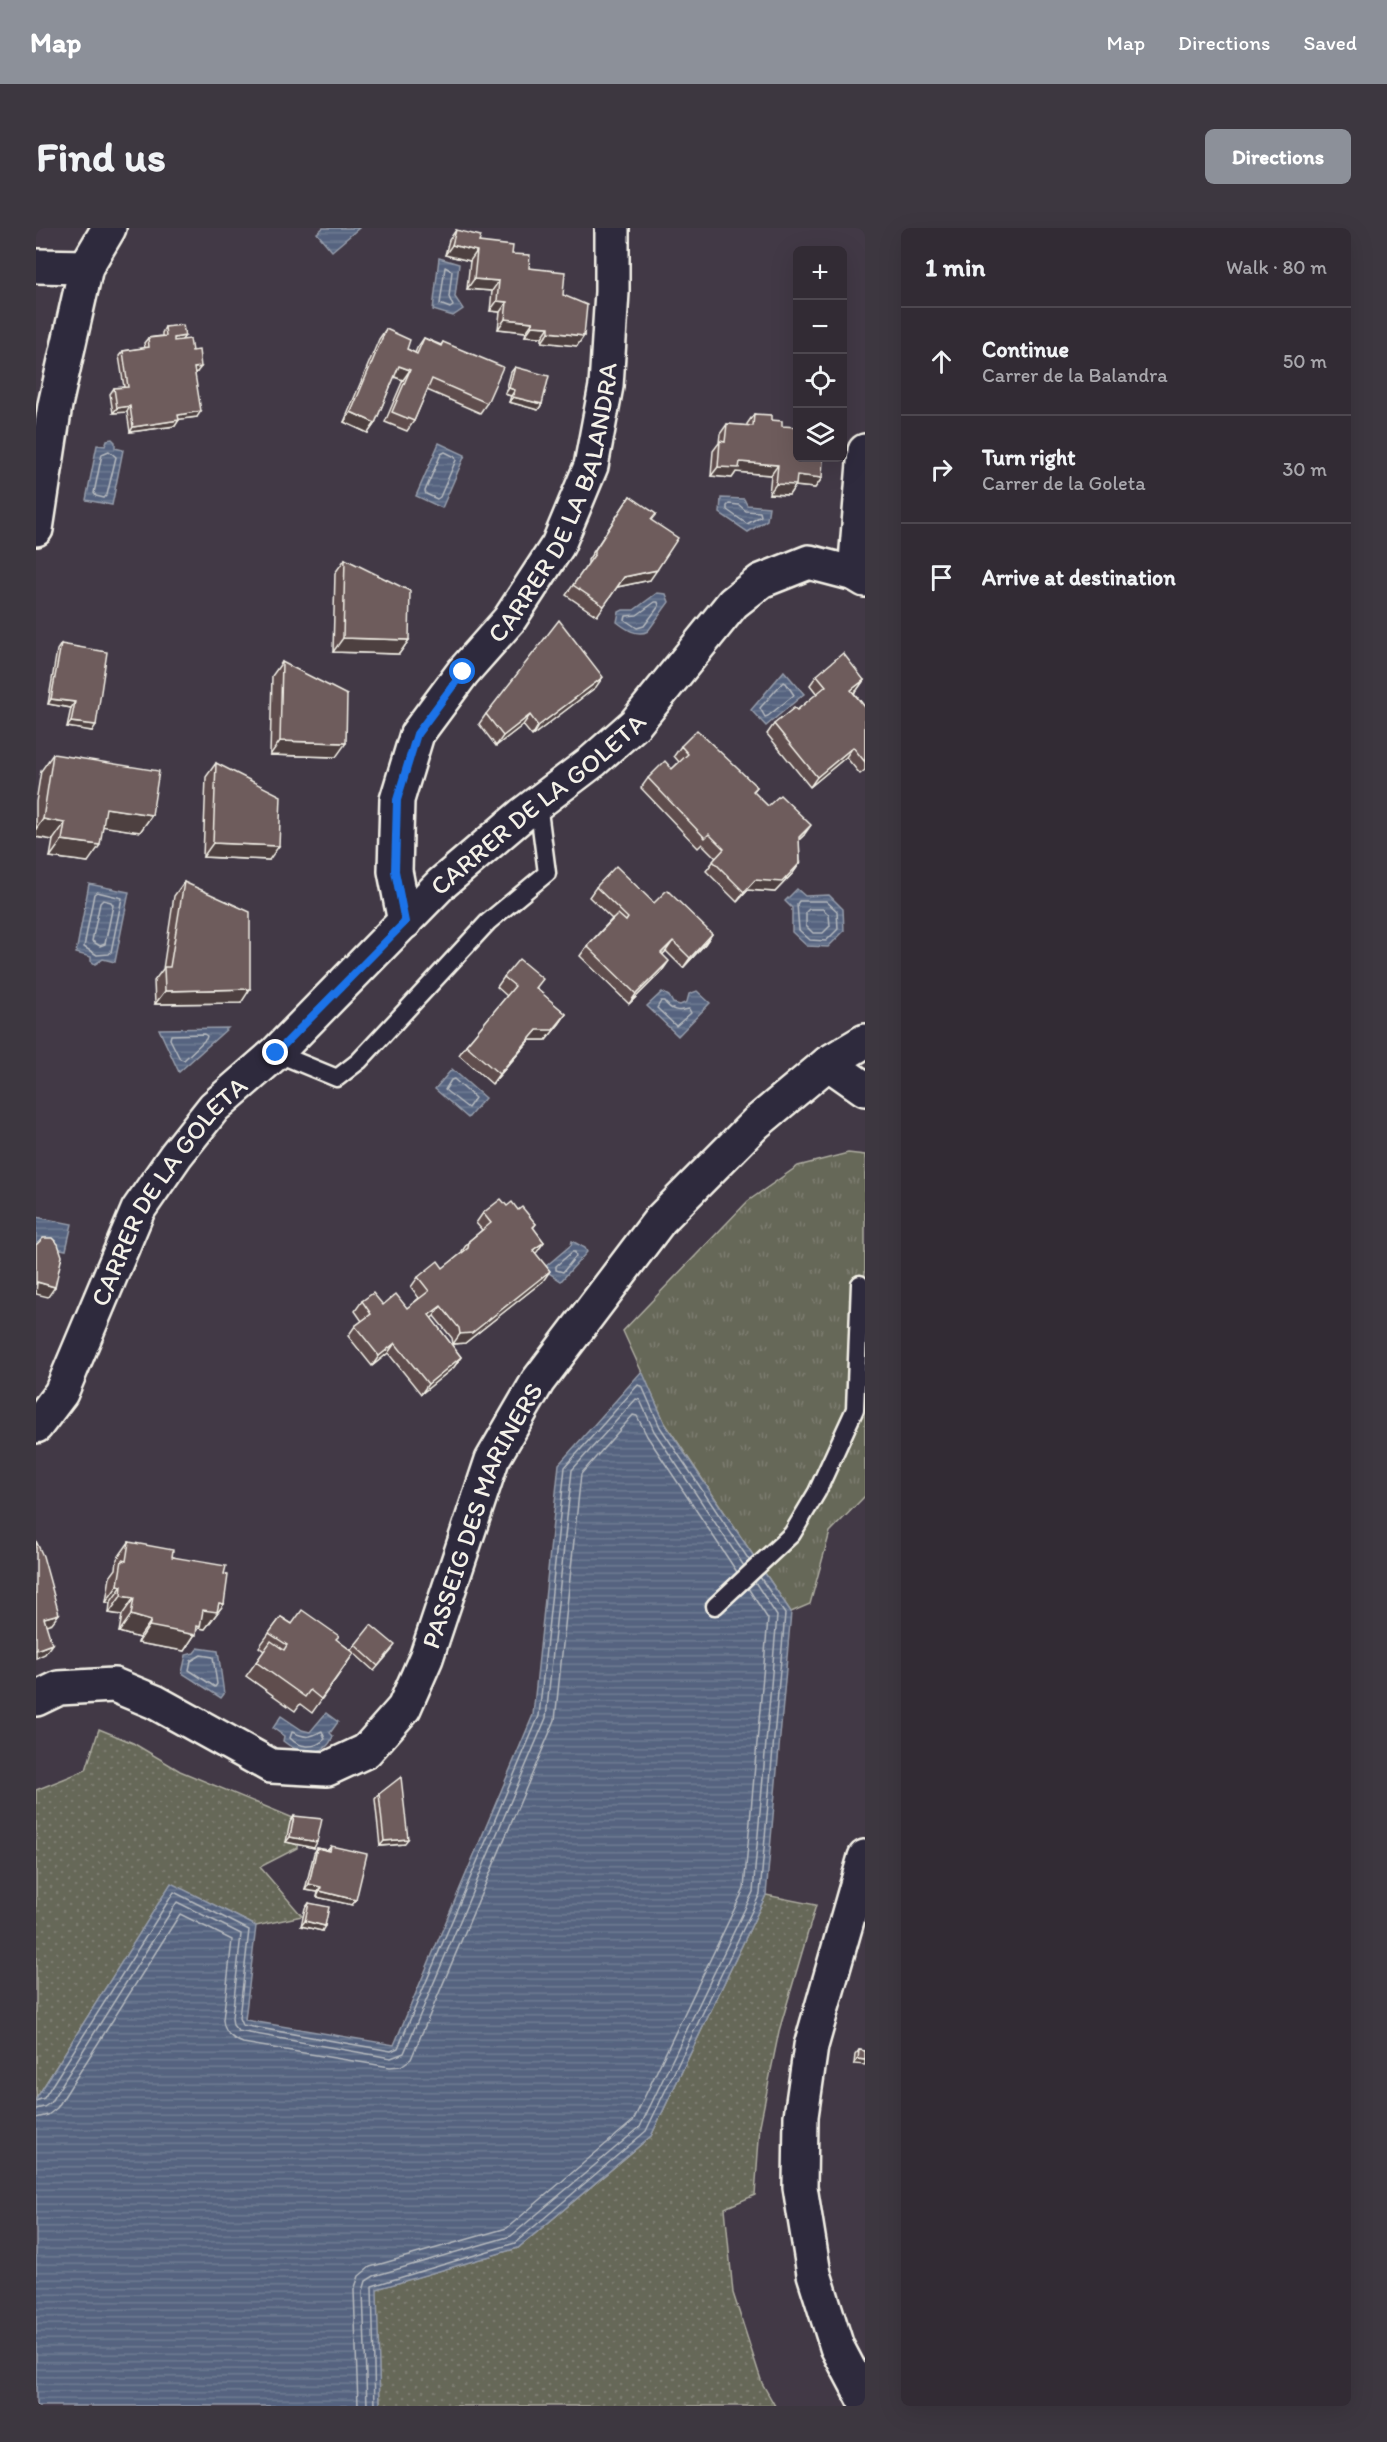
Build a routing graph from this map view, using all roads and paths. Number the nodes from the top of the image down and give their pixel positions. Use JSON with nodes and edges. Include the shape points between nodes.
{"nodes":[{"id":1,"x":109,"y":228,"type":"edge"},
{"id":2,"x":612,"y":228,"type":"edge"},
{"id":3,"x":36,"y":266,"type":"edge"},
{"id":4,"x":86,"y":267,"type":"junction"},
{"id":5,"x":865,"y":451,"type":"edge"},
{"id":6,"x":36,"y":529,"type":"edge"},
{"id":7,"x":860,"y":577,"type":"edge"},
{"id":8,"x":538,"y":803,"type":"junction"},
{"id":9,"x":405,"y":922,"type":"junction"},
{"id":10,"x":865,"y":1041,"type":"edge"},
{"id":11,"x":276,"y":1053,"type":"junction"},
{"id":12,"x":828,"y":1063,"type":"junction"},
{"id":13,"x":865,"y":1089,"type":"edge"},
{"id":14,"x":860,"y":1284,"type":"dead end"},
{"id":15,"x":36,"y":1426,"type":"edge"},
{"id":16,"x":715,"y":1606,"type":"dead end"},
{"id":17,"x":36,"y":1699,"type":"edge"},
{"id":18,"x":865,"y":1857,"type":"edge"},
{"id":19,"x":865,"y":2400,"type":"edge"}],
"edges":[{"from":1,"to":4,"type":"street"},
{"from":2,"to":9,"type":"street","name":"CARRER DE LA BALANDRA","via":[[606,386],[591,466],[552,555],[509,620],[463,672],[417,734],[397,800],[395,871]]},
{"from":3,"to":4,"type":"street"},
{"from":4,"to":6,"type":"street","via":[[55,405]]},
{"from":5,"to":7,"type":"street"},
{"from":7,"to":8,"type":"street","name":"CARRER DE LA GOLETA","via":[[809,562],[761,581],[733,603],[635,724]]},
{"from":8,"to":9,"type":"street","name":"CARRER DE LA GOLETA","via":[[441,884]]},
{"from":8,"to":11,"type":"lane","via":[[547,873],[488,922],[359,1061],[337,1078]]},
{"from":9,"to":11,"type":"street","name":"CARRER DE LA GOLETA"},
{"from":10,"to":12,"type":"street","name":"PASSEIG DES MARINERS"},
{"from":11,"to":15,"type":"street","name":"CARRER DE LA GOLETA","via":[[214,1107],[138,1210],[61,1393]]},
{"from":12,"to":13,"type":"street"},
{"from":12,"to":17,"type":"street","name":"PASSEIG DES MARINERS","via":[[756,1123],[660,1220],[538,1382],[492,1460],[426,1658],[404,1708],[366,1751],[327,1769],[272,1766],[155,1702],[114,1685],[59,1688]]},
{"from":14,"to":16,"type":"lane","via":[[855,1410],[817,1492],[792,1534]]},
{"from":18,"to":19,"type":"street","via":[[811,2046],[801,2116],[800,2187],[814,2274],[837,2347]]}]}
